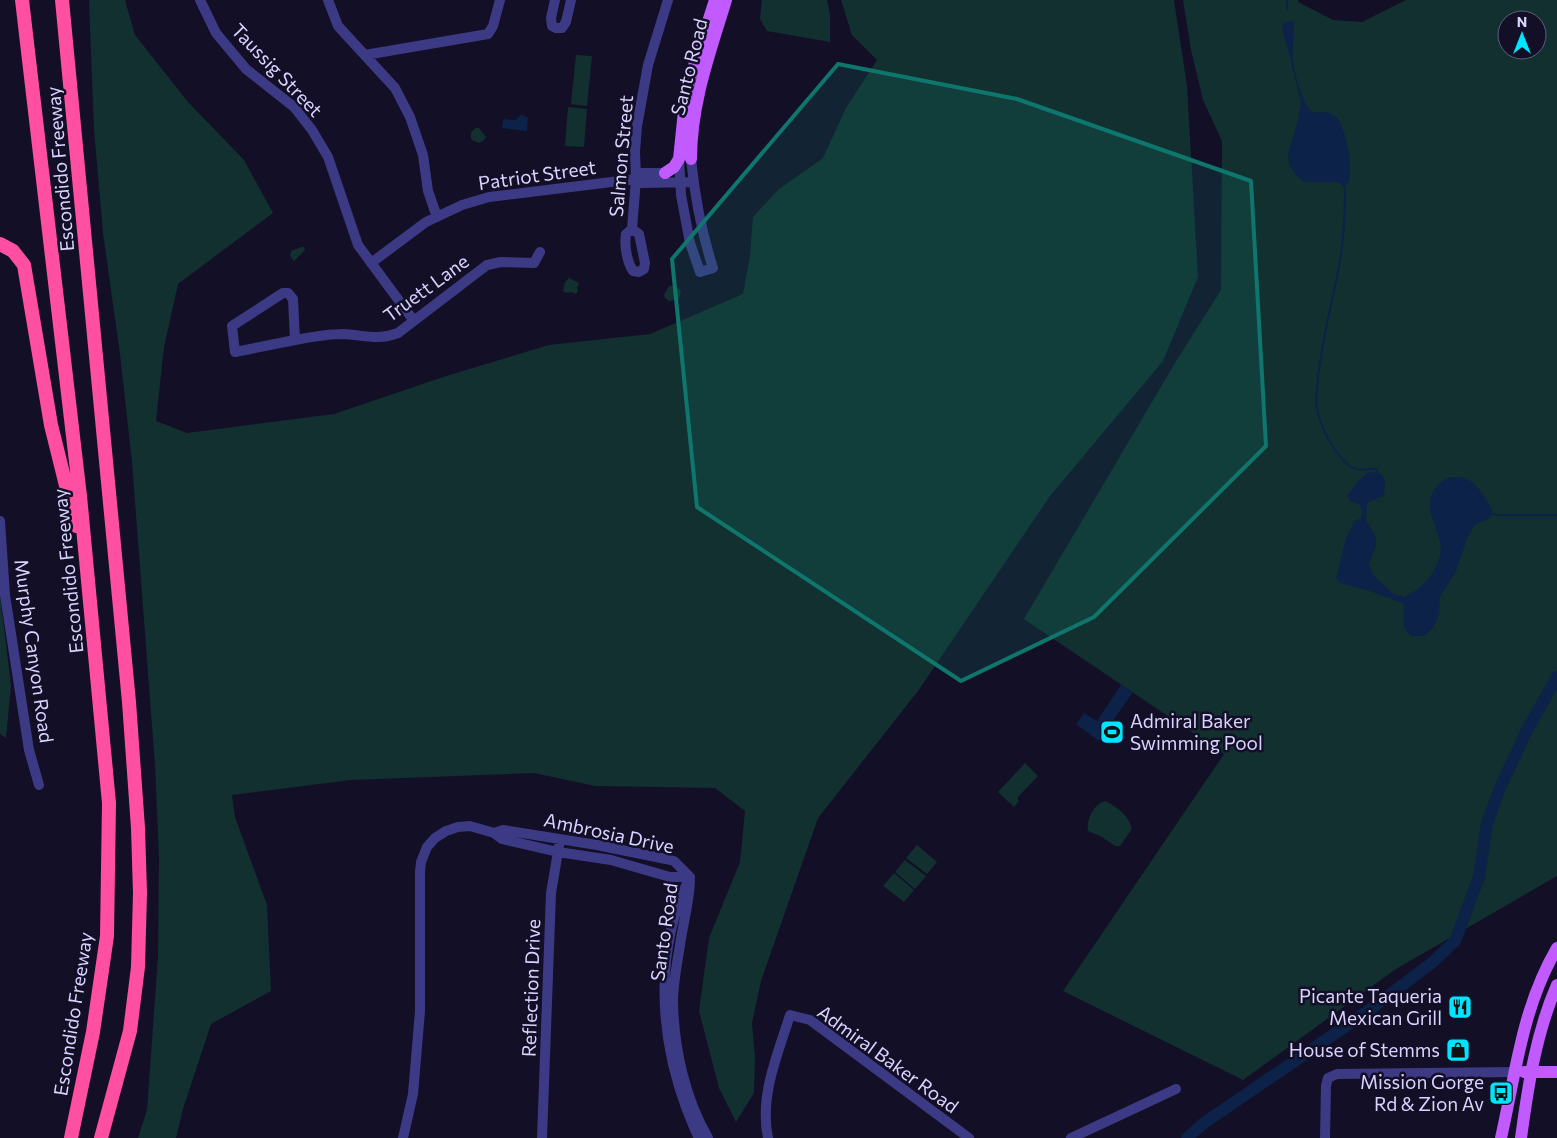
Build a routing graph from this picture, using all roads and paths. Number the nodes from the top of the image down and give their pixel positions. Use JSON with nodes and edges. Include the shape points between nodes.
{"nodes":[{"id":1,"x":22,"y":0,"type":"edge"},
{"id":2,"x":62,"y":0,"type":"edge"},
{"id":3,"x":200,"y":0,"type":"edge"},
{"id":4,"x":328,"y":0,"type":"edge"},
{"id":5,"x":500,"y":0,"type":"edge"},
{"id":6,"x":555,"y":0,"type":"edge"},
{"id":7,"x":571,"y":0,"type":"edge"},
{"id":8,"x":668,"y":0,"type":"edge"},
{"id":9,"x":715,"y":0,"type":"edge"},
{"id":10,"x":726,"y":0,"type":"edge"},
{"id":11,"x":365,"y":55,"type":"junction"},
{"id":12,"x":685,"y":159,"type":"junction"},
{"id":13,"x":665,"y":173,"type":"joint"},
{"id":14,"x":636,"y":179,"type":"junction"},
{"id":15,"x":694,"y":182,"type":"junction"},
{"id":16,"x":680,"y":183,"type":"junction"},
{"id":17,"x":436,"y":217,"type":"junction"},
{"id":18,"x":632,"y":229,"type":"dead end"},
{"id":19,"x":0,"y":244,"type":"edge"},
{"id":20,"x":540,"y":252,"type":"dead end"},
{"id":21,"x":371,"y":263,"type":"junction"},
{"id":22,"x":414,"y":321,"type":"junction"},
{"id":23,"x":295,"y":340,"type":"junction"},
{"id":24,"x":0,"y":521,"type":"edge"},
{"id":25,"x":87,"y":570,"type":"junction"},
{"id":26,"x":39,"y":785,"type":"dead end"},
{"id":27,"x":494,"y":833,"type":"junction"},
{"id":28,"x":560,"y":840,"type":"junction"},
{"id":29,"x":558,"y":852,"type":"junction"},
{"id":30,"x":690,"y":877,"type":"junction"},
{"id":31,"x":1557,"y":948,"type":"edge"},
{"id":32,"x":1557,"y":985,"type":"edge"},
{"id":33,"x":1514,"y":1072,"type":"junction"},
{"id":34,"x":1532,"y":1072,"type":"junction"},
{"id":35,"x":1557,"y":1072,"type":"edge"},
{"id":36,"x":1176,"y":1089,"type":"dead end"},
{"id":37,"x":71,"y":1138,"type":"edge"},
{"id":38,"x":101,"y":1138,"type":"edge"},
{"id":39,"x":402,"y":1138,"type":"edge"},
{"id":40,"x":542,"y":1138,"type":"edge"},
{"id":41,"x":699,"y":1138,"type":"edge"},
{"id":42,"x":708,"y":1138,"type":"edge"},
{"id":43,"x":768,"y":1138,"type":"edge"},
{"id":44,"x":969,"y":1138,"type":"edge"},
{"id":45,"x":1071,"y":1138,"type":"edge"},
{"id":46,"x":1325,"y":1138,"type":"edge"},
{"id":47,"x":1502,"y":1138,"type":"edge"},
{"id":48,"x":1521,"y":1138,"type":"edge"}],
"edges":[{"from":1,"to":25,"type":"highway","name":"Escondido Freeway"},
{"from":2,"to":38,"type":"highway","name":"Escondido Freeway","via":[[130,711],[138,828],[138,958],[130,1031]]},
{"from":3,"to":21,"type":"street","name":"Taussig Street","via":[[216,32],[246,68],[294,106],[312,130],[328,157],[358,245]]},
{"from":4,"to":11,"type":"street","via":[[338,26]]},
{"from":5,"to":11,"type":"street","via":[[488,34]]},
{"from":6,"to":7,"type":"street","via":[[551,18],[552,26],[556,28],[562,28],[566,22]]},
{"from":8,"to":14,"type":"street","name":"Salmon Street","via":[[648,65],[637,126]]},
{"from":9,"to":12,"type":"main road","name":"Santo Road","via":[[686,94],[682,123]]},
{"from":10,"to":12,"type":"main road","name":"Santo Road","via":[[701,81]]},
{"from":11,"to":17,"type":"street","via":[[394,88],[410,117]]},
{"from":12,"to":13,"type":"main road"},
{"from":12,"to":15,"type":"street","name":"Santo Road"},
{"from":12,"to":16,"type":"street","name":"Santo Road"},
{"from":13,"to":14,"type":"street","name":"Patriot Street","via":[[641,173]]},
{"from":14,"to":16,"type":"street","name":"Patriot Street","via":[[642,183]]},
{"from":14,"to":17,"type":"street","name":"Patriot Street","via":[[489,197]]},
{"from":14,"to":18,"type":"street","name":"Salmon Street"},
{"from":15,"to":16,"type":"street","name":"Patriot Street"},
{"from":15,"to":16,"type":"street","name":"Santo Road","via":[[700,225],[713,268],[700,272],[690,242]]},
{"from":17,"to":21,"type":"street","name":"Patriot Street"},
{"from":19,"to":25,"type":"highway","via":[[13,250],[24,265],[51,424]]},
{"from":20,"to":22,"type":"street","name":"Truett Lane","via":[[534,262],[487,265]]},
{"from":21,"to":22,"type":"street","name":"Taussig Street"},
{"from":22,"to":23,"type":"street","name":"Truett Lane","via":[[386,337],[344,334]]},
{"from":23,"to":23,"type":"street","name":"Truett Lane","via":[[293,299],[288,293],[282,293],[232,326],[235,352]]},
{"from":24,"to":26,"type":"street","name":"Murphy Canyon Road","via":[[5,595],[30,750]]},
{"from":25,"to":37,"type":"highway","name":"Escondido Freeway","via":[[109,803],[107,936],[94,1032]]},
{"from":27,"to":28,"type":"street","name":"Ambrosia Drive","via":[[503,830]]},
{"from":27,"to":29,"type":"street","name":"Ambrosia Drive","via":[[502,839]]},
{"from":27,"to":39,"type":"street","name":"Ambrosia Drive","via":[[470,826],[446,831],[427,847],[421,862],[420,1011],[413,1094]]},
{"from":28,"to":29,"type":"street","name":"Reflection Drive"},
{"from":28,"to":30,"type":"street","name":"Ambrosia Drive","via":[[666,859]]},
{"from":29,"to":30,"type":"street","name":"Ambrosia Drive","via":[[611,860],[670,877]]},
{"from":29,"to":40,"type":"street","name":"Reflection Drive","via":[[551,893]]},
{"from":30,"to":41,"type":"street","name":"Santo Road","via":[[673,924],[666,960],[664,999],[667,1038],[677,1084]]},
{"from":30,"to":42,"type":"street","name":"Santo Road","via":[[673,1001],[676,1043],[686,1086]]},
{"from":31,"to":33,"type":"main road","via":[[1536,990]]},
{"from":32,"to":34,"type":"main road","via":[[1543,1021]]},
{"from":33,"to":34,"type":"main road"},
{"from":33,"to":46,"type":"street","via":[[1337,1074],[1328,1078],[1326,1086]]},
{"from":33,"to":47,"type":"main road"},
{"from":34,"to":35,"type":"main road"},
{"from":34,"to":48,"type":"main road"},
{"from":36,"to":45,"type":"street"},
{"from":43,"to":44,"type":"street","name":"Admiral Baker Road","via":[[766,1100],[790,1015],[810,1020]]}]}
